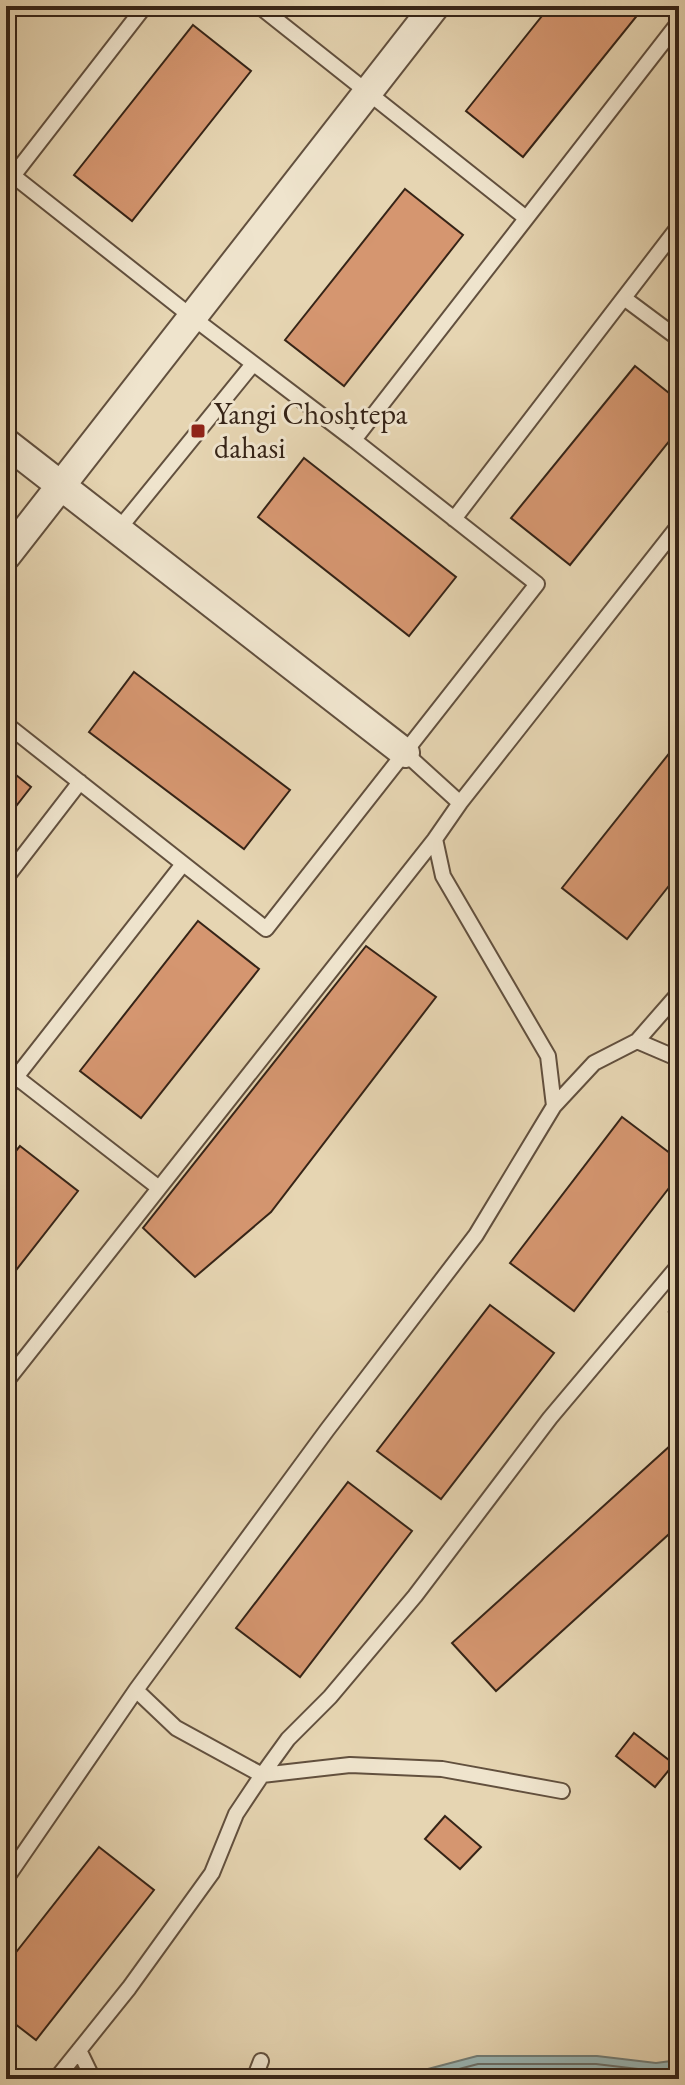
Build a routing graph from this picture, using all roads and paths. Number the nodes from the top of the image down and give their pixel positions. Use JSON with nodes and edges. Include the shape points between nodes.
{"nodes":[{"id":1,"x":145,"y":6,"type":"edge"},
{"id":2,"x":259,"y":6,"type":"edge"},
{"id":3,"x":435,"y":6,"type":"edge"},
{"id":4,"x":679,"y":22,"type":"edge"},
{"id":5,"x":368,"y":92,"type":"junction"},
{"id":6,"x":10,"y":173,"type":"edge"},
{"id":7,"x":526,"y":218,"type":"junction"},
{"id":8,"x":679,"y":226,"type":"edge"},
{"id":9,"x":624,"y":298,"type":"junction"},
{"id":10,"x":192,"y":317,"type":"junction"},
{"id":11,"x":679,"y":339,"type":"edge"},
{"id":12,"x":253,"y":364,"type":"junction"},
{"id":13,"x":354,"y":440,"type":"junction"},
{"id":14,"x":6,"y":443,"type":"edge"},
{"id":15,"x":61,"y":484,"type":"junction"},
{"id":16,"x":454,"y":519,"type":"junction"},
{"id":17,"x":679,"y":525,"type":"edge"},
{"id":18,"x":118,"y":530,"type":"junction"},
{"id":19,"x":6,"y":556,"type":"edge"},
{"id":20,"x":6,"y":724,"type":"edge"},
{"id":21,"x":405,"y":753,"type":"junction"},
{"id":22,"x":80,"y":782,"type":"junction"},
{"id":23,"x":460,"y":803,"type":"junction"},
{"id":24,"x":435,"y":839,"type":"junction"},
{"id":25,"x":183,"y":864,"type":"junction"},
{"id":26,"x":6,"y":878,"type":"edge"},
{"id":27,"x":679,"y":993,"type":"edge"},
{"id":28,"x":637,"y":1041,"type":"junction"},
{"id":29,"x":679,"y":1059,"type":"edge"},
{"id":30,"x":16,"y":1077,"type":"junction"},
{"id":31,"x":6,"y":1090,"type":"edge"},
{"id":32,"x":554,"y":1106,"type":"junction"},
{"id":33,"x":159,"y":1188,"type":"junction"},
{"id":34,"x":679,"y":1265,"type":"edge"},
{"id":35,"x":6,"y":1382,"type":"edge"},
{"id":36,"x":136,"y":1690,"type":"junction"},
{"id":37,"x":262,"y":1775,"type":"junction"},
{"id":38,"x":562,"y":1791,"type":"dead end"},
{"id":39,"x":6,"y":1879,"type":"edge"},
{"id":40,"x":79,"y":2050,"type":"junction"},
{"id":41,"x":261,"y":2061,"type":"dead end"},
{"id":42,"x":56,"y":2079,"type":"edge"},
{"id":43,"x":93,"y":2079,"type":"edge"},
{"id":44,"x":254,"y":2079,"type":"edge"}],
"edges":[{"from":1,"to":6,"type":"lane"},
{"from":2,"to":5,"type":"lane"},
{"from":3,"to":5,"type":"street"},
{"from":4,"to":7,"type":"lane"},
{"from":5,"to":7,"type":"lane"},
{"from":5,"to":10,"type":"street"},
{"from":6,"to":10,"type":"lane"},
{"from":7,"to":13,"type":"lane"},
{"from":8,"to":9,"type":"lane"},
{"from":9,"to":11,"type":"lane"},
{"from":9,"to":16,"type":"lane"},
{"from":10,"to":12,"type":"lane"},
{"from":10,"to":15,"type":"street"},
{"from":12,"to":13,"type":"lane"},
{"from":12,"to":18,"type":"lane"},
{"from":13,"to":16,"type":"lane"},
{"from":14,"to":15,"type":"street"},
{"from":15,"to":18,"type":"street"},
{"from":15,"to":19,"type":"street"},
{"from":16,"to":21,"type":"lane","via":[[537,584]]},
{"from":17,"to":23,"type":"lane"},
{"from":18,"to":21,"type":"street"},
{"from":20,"to":22,"type":"lane"},
{"from":21,"to":23,"type":"lane"},
{"from":21,"to":25,"type":"lane","via":[[266,929]]},
{"from":22,"to":25,"type":"lane"},
{"from":22,"to":26,"type":"lane"},
{"from":23,"to":24,"type":"lane"},
{"from":24,"to":32,"type":"lane","via":[[443,876],[548,1056]]},
{"from":24,"to":33,"type":"lane"},
{"from":25,"to":30,"type":"lane"},
{"from":27,"to":28,"type":"lane"},
{"from":28,"to":29,"type":"lane"},
{"from":28,"to":32,"type":"lane","via":[[594,1063]]},
{"from":30,"to":31,"type":"lane"},
{"from":30,"to":33,"type":"lane"},
{"from":32,"to":36,"type":"lane","via":[[476,1235]]},
{"from":33,"to":35,"type":"lane"},
{"from":34,"to":37,"type":"lane","via":[[550,1418],[415,1596]]},
{"from":36,"to":37,"type":"lane","via":[[176,1728]]},
{"from":36,"to":39,"type":"lane"},
{"from":37,"to":38,"type":"lane","via":[[350,1765],[442,1769]]},
{"from":37,"to":40,"type":"lane","via":[[236,1814],[212,1873]]},
{"from":40,"to":42,"type":"lane"},
{"from":40,"to":43,"type":"lane"},
{"from":41,"to":44,"type":"lane"}]}
